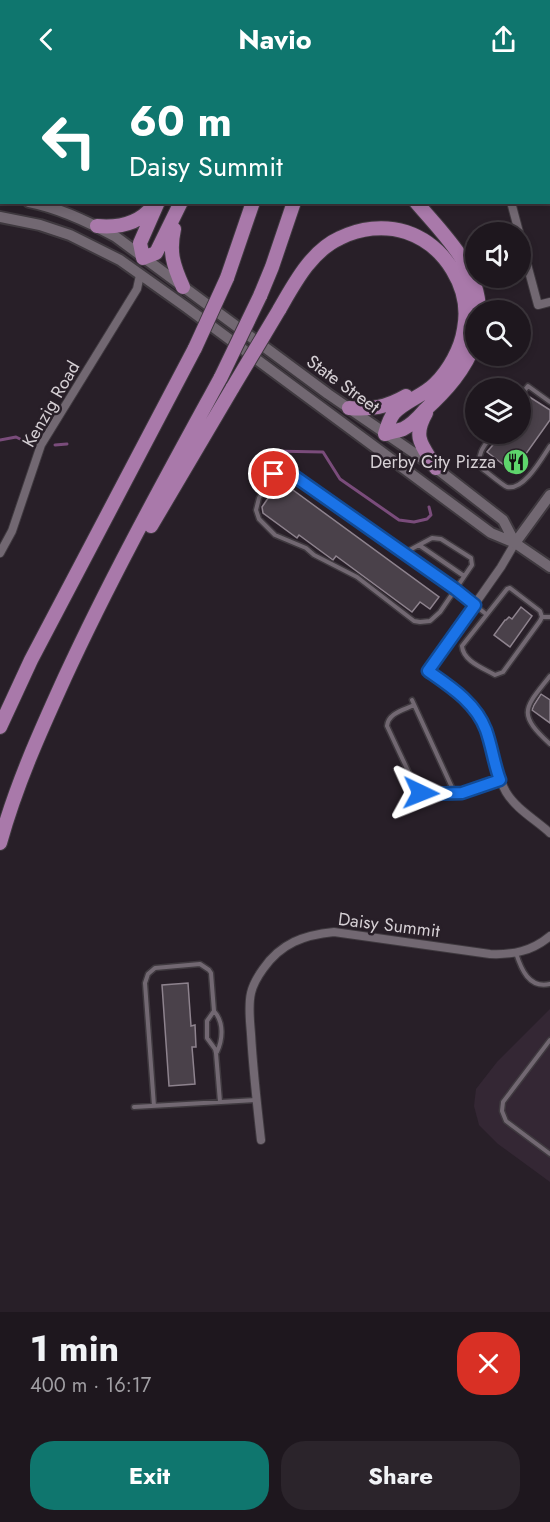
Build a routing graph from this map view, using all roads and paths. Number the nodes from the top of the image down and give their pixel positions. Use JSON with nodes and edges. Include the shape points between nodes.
{"nodes":[{"id":1,"x":38,"y":204,"type":"edge"},
{"id":2,"x":155,"y":204,"type":"edge"},
{"id":3,"x":156,"y":204,"type":"edge"},
{"id":4,"x":252,"y":204,"type":"edge"},
{"id":5,"x":293,"y":204,"type":"edge"},
{"id":6,"x":418,"y":204,"type":"edge"},
{"id":7,"x":512,"y":204,"type":"edge"},
{"id":8,"x":178,"y":208,"type":"edge"},
{"id":9,"x":0,"y":217,"type":"edge"},
{"id":10,"x":516,"y":222,"type":"edge"},
{"id":11,"x":97,"y":226,"type":"junction"},
{"id":12,"x":143,"y":258,"type":"junction"},
{"id":13,"x":140,"y":275,"type":"junction"},
{"id":14,"x":531,"y":279,"type":"edge"},
{"id":15,"x":183,"y":287,"type":"junction"},
{"id":16,"x":478,"y":300,"type":"edge"},
{"id":17,"x":550,"y":302,"type":"edge"},
{"id":18,"x":465,"y":365,"type":"edge"},
{"id":19,"x":443,"y":373,"type":"junction"},
{"id":20,"x":531,"y":388,"type":"edge"},
{"id":21,"x":441,"y":395,"type":"junction"},
{"id":22,"x":550,"y":402,"type":"edge"},
{"id":23,"x":349,"y":408,"type":"junction"},
{"id":24,"x":385,"y":434,"type":"junction"},
{"id":25,"x":486,"y":444,"type":"edge"},
{"id":26,"x":550,"y":446,"type":"edge"},
{"id":27,"x":375,"y":447,"type":"junction"},
{"id":28,"x":436,"y":468,"type":"junction"},
{"id":29,"x":550,"y":495,"type":"edge"},
{"id":30,"x":547,"y":505,"type":"edge"},
{"id":31,"x":515,"y":543,"type":"junction"},
{"id":32,"x":419,"y":545,"type":"junction"},
{"id":33,"x":0,"y":553,"type":"edge"},
{"id":34,"x":404,"y":553,"type":"junction"},
{"id":35,"x":550,"y":567,"type":"edge"},
{"id":36,"x":464,"y":576,"type":"junction"},
{"id":37,"x":455,"y":589,"type":"junction"},
{"id":38,"x":475,"y":605,"type":"junction"},
{"id":39,"x":486,"y":614,"type":"junction"},
{"id":40,"x":542,"y":617,"type":"junction"},
{"id":41,"x":550,"y":617,"type":"edge"},
{"id":42,"x":81,"y":641,"type":"junction"},
{"id":43,"x":550,"y":676,"type":"edge"},
{"id":44,"x":412,"y":700,"type":"dead end"},
{"id":45,"x":414,"y":705,"type":"junction"},
{"id":46,"x":0,"y":727,"type":"edge"},
{"id":47,"x":550,"y":744,"type":"edge"},
{"id":48,"x":500,"y":780,"type":"junction"},
{"id":49,"x":455,"y":794,"type":"junction"},
{"id":50,"x":550,"y":833,"type":"edge"},
{"id":51,"x":0,"y":843,"type":"edge"},
{"id":52,"x":550,"y":936,"type":"edge"},
{"id":53,"x":516,"y":953,"type":"junction"},
{"id":54,"x":550,"y":984,"type":"edge"},
{"id":55,"x":214,"y":1011,"type":"junction"},
{"id":56,"x":550,"y":1040,"type":"edge"},
{"id":57,"x":216,"y":1053,"type":"junction"},
{"id":58,"x":256,"y":1100,"type":"junction"},
{"id":59,"x":220,"y":1102,"type":"junction"},
{"id":60,"x":154,"y":1106,"type":"junction"},
{"id":61,"x":134,"y":1107,"type":"dead end"},
{"id":62,"x":261,"y":1140,"type":"dead end"},
{"id":63,"x":550,"y":1154,"type":"edge"}],
"edges":[{"from":1,"to":11,"type":"main road","name":"State Street"},
{"from":2,"to":11,"type":"highway","via":[[134,222]]},
{"from":3,"to":12,"type":"highway","via":[[140,243]]},
{"from":4,"to":46,"type":"highway","bridge":true,"via":[[195,348],[31,660]]},
{"from":5,"to":42,"type":"highway","bridge":true,"via":[[260,296],[221,377]]},
{"from":6,"to":16,"type":"highway","via":[[469,270]]},
{"from":7,"to":10,"type":"street"},
{"from":8,"to":12,"type":"highway","via":[[156,253]]},
{"from":8,"to":15,"type":"highway","via":[[171,254]]},
{"from":9,"to":13,"type":"main road","name":"State Street","via":[[70,235],[120,260]]},
{"from":11,"to":12,"type":"main road","name":"State Street"},
{"from":12,"to":13,"type":"main road"},
{"from":12,"to":15,"type":"main road","name":"State Street"},
{"from":13,"to":27,"type":"main road","name":"State Street"},
{"from":13,"to":33,"type":"street","name":"Kenzig Road","via":[[137,289],[41,445],[12,531]]},
{"from":14,"to":17,"type":"street","via":[[538,305]]},
{"from":15,"to":23,"type":"main road","name":"State Street"},
{"from":18,"to":21,"type":"highway"},
{"from":19,"to":23,"type":"highway","via":[[385,406]]},
{"from":19,"to":24,"type":"highway","via":[[435,384],[393,414]]},
{"from":19,"to":42,"type":"highway","bridge":true,"via":[[457,352],[466,310],[457,276],[436,249],[406,232],[372,228],[338,238],[323,249],[296,281]]},
{"from":20,"to":22,"type":"lane"},
{"from":21,"to":24,"type":"highway","via":[[411,424]]},
{"from":21,"to":28,"type":"highway","via":[[424,416],[420,429],[424,452]]},
{"from":23,"to":24,"type":"main road","name":"State Street"},
{"from":24,"to":27,"type":"main road"},
{"from":24,"to":28,"type":"main road","name":"State Street"},
{"from":25,"to":26,"type":"lane","via":[[478,458],[480,467],[507,487],[524,482]]},
{"from":27,"to":31,"type":"main road","name":"State Street","via":[[491,533]]},
{"from":28,"to":31,"type":"main road","name":"State Street","via":[[503,520]]},
{"from":29,"to":30,"type":"main road"},
{"from":30,"to":31,"type":"main road"},
{"from":31,"to":35,"type":"main road","name":"State Street"},
{"from":31,"to":38,"type":"street"},
{"from":32,"to":34,"type":"lane"},
{"from":32,"to":36,"type":"lane"},
{"from":32,"to":36,"type":"lane","via":[[432,538],[441,539],[471,558],[472,566]]},
{"from":34,"to":37,"type":"lane"},
{"from":34,"to":37,"type":"lane","via":[[287,471],[274,474],[259,498],[259,519],[274,535],[357,577],[414,621],[430,621]]},
{"from":36,"to":37,"type":"lane"},
{"from":37,"to":38,"type":"lane"},
{"from":38,"to":39,"type":"lane"},
{"from":38,"to":48,"type":"street","via":[[428,671],[477,711],[486,728]]},
{"from":39,"to":40,"type":"lane","via":[[510,588],[540,611]]},
{"from":39,"to":40,"type":"lane","via":[[462,646],[462,652],[495,675],[503,672]]},
{"from":40,"to":41,"type":"lane"},
{"from":42,"to":51,"type":"highway","via":[[26,765]]},
{"from":43,"to":47,"type":"lane","via":[[529,702],[527,715],[534,729]]},
{"from":44,"to":45,"type":"lane"},
{"from":45,"to":49,"type":"lane"},
{"from":45,"to":49,"type":"lane","via":[[390,717],[387,726],[417,789],[425,794]]},
{"from":48,"to":49,"type":"lane"},
{"from":48,"to":50,"type":"street","via":[[519,808]]},
{"from":52,"to":53,"type":"street","name":"Daisy Summit"},
{"from":53,"to":54,"type":"lane","via":[[529,979]]},
{"from":53,"to":58,"type":"street","name":"Daisy Summit","via":[[490,954],[334,932],[297,939],[269,960],[251,991]]},
{"from":55,"to":57,"type":"lane","via":[[220,1017],[222,1042]]},
{"from":55,"to":57,"type":"lane","via":[[207,1021],[207,1038]]},
{"from":55,"to":60,"type":"lane","via":[[211,974],[204,966],[155,968],[146,977]]},
{"from":56,"to":63,"type":"lane","via":[[513,1087],[502,1111],[506,1121]]},
{"from":57,"to":59,"type":"lane"},
{"from":58,"to":59,"type":"lane"},
{"from":58,"to":62,"type":"street","name":"Daisy Summit"},
{"from":59,"to":60,"type":"lane"},
{"from":60,"to":61,"type":"lane"}]}
